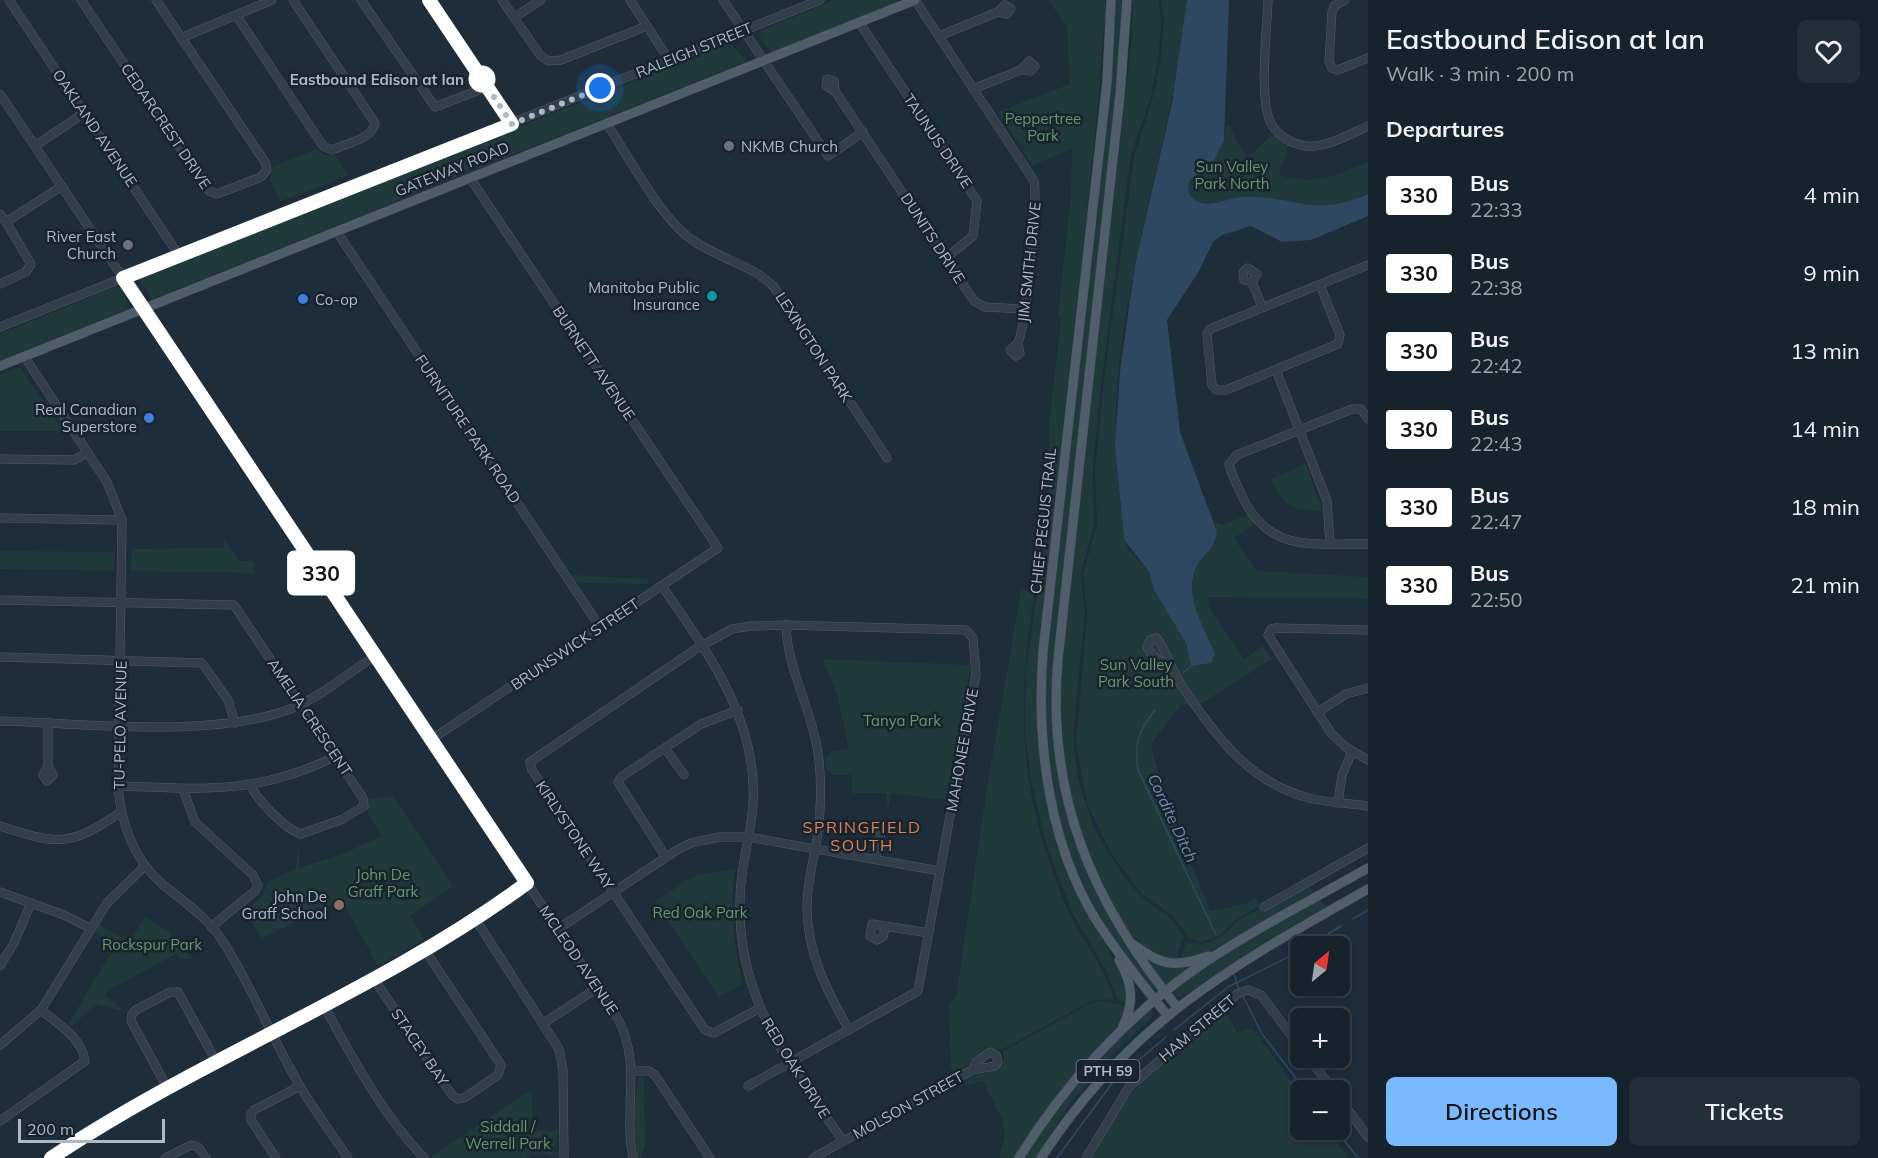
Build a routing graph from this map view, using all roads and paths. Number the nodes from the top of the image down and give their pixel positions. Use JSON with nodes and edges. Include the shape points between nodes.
{"nodes":[{"id":1,"x":9,"y":0,"type":"edge"},
{"id":2,"x":81,"y":0,"type":"edge"},
{"id":3,"x":156,"y":0,"type":"edge"},
{"id":4,"x":272,"y":0,"type":"edge"},
{"id":5,"x":293,"y":0,"type":"edge"},
{"id":6,"x":361,"y":0,"type":"edge"},
{"id":7,"x":429,"y":0,"type":"edge"},
{"id":8,"x":502,"y":0,"type":"edge"},
{"id":9,"x":541,"y":0,"type":"edge"},
{"id":10,"x":630,"y":0,"type":"edge"},
{"id":11,"x":723,"y":0,"type":"edge"},
{"id":12,"x":820,"y":0,"type":"edge"},
{"id":13,"x":915,"y":0,"type":"edge"},
{"id":14,"x":1112,"y":0,"type":"edge"},
{"id":15,"x":1126,"y":0,"type":"edge"},
{"id":16,"x":1268,"y":0,"type":"edge"},
{"id":17,"x":1345,"y":0,"type":"edge"},
{"id":18,"x":998,"y":12,"type":"dead end"},
{"id":19,"x":236,"y":15,"type":"junction"},
{"id":20,"x":514,"y":17,"type":"junction"},
{"id":21,"x":859,"y":22,"type":"junction"},
{"id":22,"x":647,"y":26,"type":"junction"},
{"id":23,"x":743,"y":30,"type":"junction"},
{"id":24,"x":939,"y":36,"type":"junction"},
{"id":25,"x":181,"y":38,"type":"junction"},
{"id":26,"x":1368,"y":58,"type":"edge"},
{"id":27,"x":669,"y":60,"type":"junction"},
{"id":28,"x":764,"y":60,"type":"junction"},
{"id":29,"x":1022,"y":70,"type":"dead end"},
{"id":30,"x":487,"y":87,"type":"junction"},
{"id":31,"x":973,"y":89,"type":"junction"},
{"id":32,"x":835,"y":91,"type":"dead end"},
{"id":33,"x":1,"y":97,"type":"edge"},
{"id":34,"x":84,"y":113,"type":"junction"},
{"id":35,"x":512,"y":124,"type":"junction"},
{"id":36,"x":607,"y":124,"type":"junction"},
{"id":37,"x":1368,"y":126,"type":"edge"},
{"id":38,"x":863,"y":132,"type":"junction"},
{"id":39,"x":35,"y":146,"type":"junction"},
{"id":40,"x":470,"y":178,"type":"junction"},
{"id":41,"x":62,"y":186,"type":"junction"},
{"id":42,"x":0,"y":214,"type":"edge"},
{"id":43,"x":6,"y":222,"type":"junction"},
{"id":44,"x":337,"y":232,"type":"junction"},
{"id":45,"x":180,"y":257,"type":"junction"},
{"id":46,"x":946,"y":258,"type":"junction"},
{"id":47,"x":1368,"y":266,"type":"edge"},
{"id":48,"x":123,"y":278,"type":"junction"},
{"id":49,"x":1252,"y":282,"type":"dead end"},
{"id":50,"x":0,"y":284,"type":"edge"},
{"id":51,"x":1320,"y":285,"type":"junction"},
{"id":52,"x":1262,"y":307,"type":"junction"},
{"id":53,"x":143,"y":308,"type":"junction"},
{"id":54,"x":1024,"y":309,"type":"junction"},
{"id":55,"x":0,"y":327,"type":"edge"},
{"id":56,"x":1018,"y":344,"type":"dead end"},
{"id":57,"x":24,"y":356,"type":"junction"},
{"id":58,"x":0,"y":366,"type":"edge"},
{"id":59,"x":1276,"y":370,"type":"junction"},
{"id":60,"x":1368,"y":419,"type":"edge"},
{"id":61,"x":1300,"y":430,"type":"junction"},
{"id":62,"x":87,"y":453,"type":"junction"},
{"id":63,"x":887,"y":458,"type":"dead end"},
{"id":64,"x":0,"y":459,"type":"edge"},
{"id":65,"x":0,"y":518,"type":"edge"},
{"id":66,"x":122,"y":520,"type":"junction"},
{"id":67,"x":1330,"y":543,"type":"junction"},
{"id":68,"x":1368,"y":544,"type":"edge"},
{"id":69,"x":718,"y":548,"type":"joint"},
{"id":70,"x":662,"y":586,"type":"junction"},
{"id":71,"x":0,"y":600,"type":"edge"},
{"id":72,"x":122,"y":602,"type":"junction"},
{"id":73,"x":786,"y":626,"type":"junction"},
{"id":74,"x":600,"y":627,"type":"junction"},
{"id":75,"x":1368,"y":630,"type":"edge"},
{"id":76,"x":702,"y":645,"type":"junction"},
{"id":77,"x":375,"y":656,"type":"junction"},
{"id":78,"x":0,"y":657,"type":"edge"},
{"id":79,"x":121,"y":659,"type":"junction"},
{"id":80,"x":1172,"y":672,"type":"dead end"},
{"id":81,"x":1368,"y":688,"type":"edge"},
{"id":82,"x":301,"y":704,"type":"junction"},
{"id":83,"x":738,"y":710,"type":"junction"},
{"id":84,"x":1318,"y":712,"type":"junction"},
{"id":85,"x":0,"y":721,"type":"edge"},
{"id":86,"x":48,"y":722,"type":"junction"},
{"id":87,"x":235,"y":723,"type":"junction"},
{"id":88,"x":120,"y":725,"type":"junction"},
{"id":89,"x":432,"y":739,"type":"junction"},
{"id":90,"x":665,"y":748,"type":"junction"},
{"id":91,"x":1352,"y":752,"type":"junction"},
{"id":92,"x":336,"y":756,"type":"junction"},
{"id":93,"x":1368,"y":760,"type":"edge"},
{"id":94,"x":48,"y":766,"type":"dead end"},
{"id":95,"x":684,"y":775,"type":"dead end"},
{"id":96,"x":118,"y":786,"type":"junction"},
{"id":97,"x":251,"y":786,"type":"junction"},
{"id":98,"x":183,"y":789,"type":"junction"},
{"id":99,"x":1338,"y":803,"type":"junction"},
{"id":100,"x":1368,"y":806,"type":"edge"},
{"id":101,"x":122,"y":812,"type":"junction"},
{"id":102,"x":0,"y":826,"type":"edge"},
{"id":103,"x":882,"y":827,"type":"dead end"},
{"id":104,"x":748,"y":837,"type":"junction"},
{"id":105,"x":815,"y":848,"type":"junction"},
{"id":106,"x":1368,"y":848,"type":"edge"},
{"id":107,"x":664,"y":856,"type":"junction"},
{"id":108,"x":876,"y":859,"type":"junction"},
{"id":109,"x":145,"y":866,"type":"junction"},
{"id":110,"x":1368,"y":868,"type":"edge"},
{"id":111,"x":940,"y":871,"type":"junction"},
{"id":112,"x":527,"y":883,"type":"junction"},
{"id":113,"x":1368,"y":889,"type":"edge"},
{"id":114,"x":0,"y":892,"type":"edge"},
{"id":115,"x":613,"y":892,"type":"junction"},
{"id":116,"x":31,"y":903,"type":"junction"},
{"id":117,"x":1264,"y":907,"type":"dead end"},
{"id":118,"x":474,"y":917,"type":"junction"},
{"id":119,"x":211,"y":927,"type":"junction"},
{"id":120,"x":90,"y":928,"type":"junction"},
{"id":121,"x":558,"y":928,"type":"junction"},
{"id":122,"x":885,"y":928,"type":"dead end"},
{"id":123,"x":929,"y":933,"type":"junction"},
{"id":124,"x":1105,"y":934,"type":"junction"},
{"id":125,"x":1126,"y":940,"type":"junction"},
{"id":126,"x":425,"y":950,"type":"junction"},
{"id":127,"x":1222,"y":951,"type":"junction"},
{"id":128,"x":0,"y":966,"type":"edge"},
{"id":129,"x":374,"y":979,"type":"junction"},
{"id":130,"x":597,"y":988,"type":"junction"},
{"id":131,"x":1165,"y":993,"type":"junction"},
{"id":132,"x":1156,"y":1000,"type":"junction"},
{"id":133,"x":324,"y":1006,"type":"junction"},
{"id":134,"x":1177,"y":1007,"type":"junction"},
{"id":135,"x":760,"y":1008,"type":"junction"},
{"id":136,"x":41,"y":1010,"type":"junction"},
{"id":137,"x":1167,"y":1015,"type":"junction"},
{"id":138,"x":544,"y":1023,"type":"junction"},
{"id":139,"x":849,"y":1030,"type":"junction"},
{"id":140,"x":1119,"y":1033,"type":"junction"},
{"id":141,"x":1290,"y":1033,"type":"edge"},
{"id":142,"x":272,"y":1034,"type":"junction"},
{"id":143,"x":0,"y":1045,"type":"edge"},
{"id":144,"x":217,"y":1063,"type":"junction"},
{"id":145,"x":789,"y":1063,"type":"junction"},
{"id":146,"x":1316,"y":1068,"type":"edge"},
{"id":147,"x":972,"y":1070,"type":"dead end"},
{"id":148,"x":633,"y":1071,"type":"junction"},
{"id":149,"x":1325,"y":1080,"type":"edge"},
{"id":150,"x":300,"y":1086,"type":"junction"},
{"id":151,"x":748,"y":1086,"type":"dead end"},
{"id":152,"x":168,"y":1089,"type":"junction"},
{"id":153,"x":1350,"y":1113,"type":"edge"},
{"id":154,"x":0,"y":1121,"type":"edge"},
{"id":155,"x":1368,"y":1137,"type":"edge"},
{"id":156,"x":843,"y":1141,"type":"junction"},
{"id":157,"x":63,"y":1155,"type":"edge"},
{"id":158,"x":51,"y":1158,"type":"edge"},
{"id":159,"x":165,"y":1158,"type":"edge"},
{"id":160,"x":206,"y":1158,"type":"edge"},
{"id":161,"x":276,"y":1158,"type":"edge"},
{"id":162,"x":348,"y":1158,"type":"edge"},
{"id":163,"x":424,"y":1158,"type":"edge"},
{"id":164,"x":564,"y":1158,"type":"edge"},
{"id":165,"x":633,"y":1158,"type":"edge"},
{"id":166,"x":710,"y":1158,"type":"edge"},
{"id":167,"x":813,"y":1158,"type":"edge"},
{"id":168,"x":1019,"y":1158,"type":"edge"},
{"id":169,"x":1041,"y":1158,"type":"edge"},
{"id":170,"x":1086,"y":1158,"type":"edge"}],
"edges":[{"from":1,"to":34,"type":"street","name":"OAKLAND AVENUE"},
{"from":2,"to":25,"type":"street","name":"CEDARCREST DRIVE","via":[[209,191],[217,194],[261,177],[267,170],[265,162]]},
{"from":3,"to":25,"type":"street"},
{"from":4,"to":19,"type":"street"},
{"from":5,"to":19,"type":"street","via":[[375,123],[369,135],[332,150],[323,146]]},
{"from":6,"to":30,"type":"street","via":[[431,105],[439,107]]},
{"from":7,"to":30,"type":"street"},
{"from":8,"to":20,"type":"street"},
{"from":9,"to":20,"type":"street"},
{"from":10,"to":22,"type":"street"},
{"from":11,"to":23,"type":"street"},
{"from":12,"to":23,"type":"street","name":"RALEIGH STREET"},
{"from":13,"to":21,"type":"main road","name":"GATEWAY ROAD"},
{"from":13,"to":24,"type":"street","name":"JIM SMITH DRIVE"},
{"from":14,"to":124,"type":"main road","name":"CHIEF PEGUIS TRAIL","via":[[1106,92],[1040,691],[1043,751],[1055,817],[1072,868]]},
{"from":15,"to":125,"type":"main road","name":"CHIEF PEGUIS TRAIL","via":[[1122,78],[1058,658],[1056,710],[1061,772],[1074,827],[1100,894]]},
{"from":16,"to":37,"type":"street","via":[[1265,104],[1270,123],[1288,141],[1306,146]]},
{"from":17,"to":26,"type":"street","via":[[1334,6],[1332,12],[1329,62],[1338,70]]},
{"from":18,"to":24,"type":"street"},
{"from":19,"to":25,"type":"street"},
{"from":20,"to":22,"type":"street","via":[[540,55],[555,62]]},
{"from":21,"to":28,"type":"main road","name":"GATEWAY ROAD"},
{"from":21,"to":46,"type":"street","name":"TAUNUS DRIVE","via":[[977,201],[973,236]]},
{"from":22,"to":27,"type":"street"},
{"from":23,"to":27,"type":"street","name":"RALEIGH STREET"},
{"from":23,"to":28,"type":"street"},
{"from":24,"to":31,"type":"street","name":"JIM SMITH DRIVE"},
{"from":27,"to":35,"type":"street","name":"RALEIGH STREET"},
{"from":28,"to":36,"type":"main road","name":"GATEWAY ROAD"},
{"from":28,"to":38,"type":"street","via":[[828,156]]},
{"from":29,"to":31,"type":"street"},
{"from":30,"to":35,"type":"street"},
{"from":31,"to":54,"type":"street","name":"JIM SMITH DRIVE","via":[[1032,177],[1036,190]]},
{"from":32,"to":38,"type":"street","name":"DUNITS DRIVE"},
{"from":33,"to":39,"type":"street","name":"MCLEOD AVENUE"},
{"from":34,"to":39,"type":"street"},
{"from":34,"to":45,"type":"street","name":"OAKLAND AVENUE"},
{"from":35,"to":45,"type":"street","name":"RALEIGH STREET"},
{"from":36,"to":40,"type":"main road","name":"GATEWAY ROAD"},
{"from":36,"to":63,"type":"street","name":"LEXINGTON PARK","via":[[680,230],[699,244],[756,271],[774,287]]},
{"from":38,"to":46,"type":"street","name":"DUNITS DRIVE"},
{"from":39,"to":41,"type":"street","name":"MCLEOD AVENUE"},
{"from":40,"to":44,"type":"main road","name":"GATEWAY ROAD"},
{"from":40,"to":69,"type":"street","name":"BURNETT AVENUE"},
{"from":41,"to":43,"type":"street"},
{"from":41,"to":48,"type":"street","name":"MCLEOD AVENUE"},
{"from":42,"to":43,"type":"street"},
{"from":43,"to":50,"type":"street","via":[[31,264],[26,273]]},
{"from":44,"to":53,"type":"main road","name":"GATEWAY ROAD"},
{"from":44,"to":74,"type":"street","name":"FURNITURE PARK ROAD"},
{"from":45,"to":48,"type":"street","name":"RALEIGH STREET"},
{"from":46,"to":54,"type":"street","name":"DUNITS DRIVE","via":[[978,304]]},
{"from":47,"to":51,"type":"street"},
{"from":48,"to":53,"type":"street","name":"MCLEOD AVENUE"},
{"from":48,"to":55,"type":"street","name":"RALEIGH STREET"},
{"from":49,"to":52,"type":"street"},
{"from":51,"to":52,"type":"street"},
{"from":51,"to":59,"type":"street","via":[[1341,339],[1334,347]]},
{"from":52,"to":59,"type":"street","via":[[1210,329],[1207,334],[1212,385],[1221,392]]},
{"from":53,"to":57,"type":"main road","name":"GATEWAY ROAD"},
{"from":53,"to":77,"type":"street","name":"MCLEOD AVENUE"},
{"from":54,"to":56,"type":"street","name":"JIM SMITH DRIVE"},
{"from":57,"to":58,"type":"main road","name":"GATEWAY ROAD"},
{"from":57,"to":62,"type":"street","name":"TU-PELO AVENUE"},
{"from":59,"to":61,"type":"street"},
{"from":60,"to":61,"type":"street","via":[[1365,411],[1356,408]]},
{"from":61,"to":67,"type":"street","via":[[1327,501]]},
{"from":61,"to":67,"type":"street","via":[[1234,457],[1230,468],[1247,508],[1264,528],[1290,541]]},
{"from":62,"to":64,"type":"street","via":[[74,460]]},
{"from":62,"to":66,"type":"street","name":"TU-PELO AVENUE","via":[[113,494]]},
{"from":65,"to":66,"type":"street"},
{"from":66,"to":72,"type":"street","name":"TU-PELO AVENUE"},
{"from":67,"to":68,"type":"street"},
{"from":69,"to":70,"type":"street","name":"BRUNSWICK STREET"},
{"from":70,"to":74,"type":"street","name":"BRUNSWICK STREET"},
{"from":70,"to":76,"type":"street","name":"RED OAK DRIVE"},
{"from":71,"to":72,"type":"street"},
{"from":72,"to":79,"type":"street","name":"TU-PELO AVENUE"},
{"from":72,"to":82,"type":"street","name":"AMELIA CRESCENT","via":[[234,605]]},
{"from":73,"to":76,"type":"street","name":"MAHONEE DRIVE","via":[[741,627]]},
{"from":73,"to":105,"type":"street","via":[[789,656],[809,710],[818,751],[820,806]]},
{"from":73,"to":111,"type":"street","name":"MAHONEE DRIVE","via":[[963,629],[972,635],[976,674]]},
{"from":74,"to":89,"type":"street","name":"BRUNSWICK STREET"},
{"from":75,"to":84,"type":"street","via":[[1269,631],[1271,642]]},
{"from":76,"to":83,"type":"street","name":"RED OAK DRIVE"},
{"from":76,"to":115,"type":"street","name":"KIRLYSTONE WAY","via":[[530,762]]},
{"from":77,"to":82,"type":"street"},
{"from":77,"to":89,"type":"street","name":"MCLEOD AVENUE"},
{"from":78,"to":79,"type":"street"},
{"from":79,"to":87,"type":"street","via":[[202,663],[228,700]]},
{"from":79,"to":88,"type":"street","name":"TU-PELO AVENUE"},
{"from":80,"to":99,"type":"street","via":[[1216,736],[1252,770],[1290,792]]},
{"from":81,"to":84,"type":"street","via":[[1346,694]]},
{"from":82,"to":87,"type":"street"},
{"from":82,"to":92,"type":"street","name":"AMELIA CRESCENT"},
{"from":83,"to":90,"type":"street","via":[[706,722]]},
{"from":83,"to":104,"type":"street","name":"RED OAK DRIVE","via":[[752,774]]},
{"from":84,"to":91,"type":"street","via":[[1335,738]]},
{"from":85,"to":86,"type":"street"},
{"from":86,"to":88,"type":"street"},
{"from":86,"to":94,"type":"street"},
{"from":87,"to":88,"type":"street"},
{"from":88,"to":96,"type":"street","name":"TU-PELO AVENUE"},
{"from":89,"to":112,"type":"street","name":"MCLEOD AVENUE"},
{"from":90,"to":95,"type":"street"},
{"from":90,"to":107,"type":"street","via":[[618,782]]},
{"from":91,"to":93,"type":"street"},
{"from":91,"to":99,"type":"street","via":[[1342,775]]},
{"from":92,"to":97,"type":"street","via":[[296,774]]},
{"from":92,"to":97,"type":"street","name":"AMELIA CRESCENT","via":[[363,798],[364,806],[314,830],[295,832],[267,808]]},
{"from":96,"to":98,"type":"street"},
{"from":96,"to":101,"type":"street","name":"TU-PELO AVENUE"},
{"from":97,"to":98,"type":"street"},
{"from":98,"to":119,"type":"street","via":[[195,822],[258,885]]},
{"from":99,"to":100,"type":"street"},
{"from":101,"to":102,"type":"street","via":[[90,833],[61,840]]},
{"from":101,"to":109,"type":"street","name":"TU-PELO AVENUE","via":[[128,834]]},
{"from":103,"to":108,"type":"street"},
{"from":104,"to":105,"type":"street"},
{"from":104,"to":107,"type":"street","via":[[719,837],[691,843]]},
{"from":104,"to":135,"type":"street","name":"RED OAK DRIVE","via":[[740,890],[741,924],[745,957]]},
{"from":105,"to":108,"type":"street"},
{"from":105,"to":139,"type":"street","via":[[807,907],[812,945],[822,980]]},
{"from":106,"to":117,"type":"street"},
{"from":107,"to":115,"type":"street"},
{"from":108,"to":111,"type":"street"},
{"from":109,"to":119,"type":"street","name":"TU-PELO AVENUE"},
{"from":109,"to":120,"type":"street","via":[[107,903]]},
{"from":110,"to":127,"type":"main road","number":"PTH 59"},
{"from":111,"to":123,"type":"street","name":"MAHONEE DRIVE"},
{"from":112,"to":118,"type":"street"},
{"from":112,"to":121,"type":"street","name":"MCLEOD AVENUE"},
{"from":113,"to":134,"type":"main road","number":"PTH 59","via":[[1245,959]]},
{"from":114,"to":116,"type":"street"},
{"from":115,"to":121,"type":"street"},
{"from":115,"to":135,"type":"street","name":"KIRLYSTONE WAY","via":[[705,1030],[714,1033]]},
{"from":116,"to":120,"type":"street"},
{"from":116,"to":128,"type":"street"},
{"from":118,"to":126,"type":"street"},
{"from":118,"to":138,"type":"street"},
{"from":119,"to":142,"type":"street","name":"TU-PELO AVENUE"},
{"from":120,"to":136,"type":"street"},
{"from":121,"to":130,"type":"street","name":"MCLEOD AVENUE"},
{"from":122,"to":123,"type":"street"},
{"from":123,"to":139,"type":"street","name":"MAHONEE DRIVE","via":[[918,991]]},
{"from":124,"to":132,"type":"main road","name":"CHIEF PEGUIS TRAIL"},
{"from":124,"to":140,"type":"main road","via":[[1131,991],[1129,1013]]},
{"from":125,"to":127,"type":"main road","via":[[1154,959],[1174,964]]},
{"from":125,"to":131,"type":"main road","name":"CHIEF PEGUIS TRAIL"},
{"from":126,"to":129,"type":"street"},
{"from":126,"to":129,"type":"street","name":"STACEY BAY","via":[[501,1065],[498,1075],[464,1098],[452,1095]]},
{"from":127,"to":131,"type":"main road","number":"PTH 59"},
{"from":129,"to":133,"type":"street"},
{"from":130,"to":138,"type":"street"},
{"from":130,"to":148,"type":"street","name":"MCLEOD AVENUE","via":[[625,1033]]},
{"from":131,"to":132,"type":"main road","number":"PTH 59"},
{"from":131,"to":134,"type":"main road","name":"CHIEF PEGUIS TRAIL"},
{"from":132,"to":137,"type":"main road","name":"CHIEF PEGUIS TRAIL"},
{"from":132,"to":140,"type":"main road","number":"PTH 59"},
{"from":133,"to":142,"type":"street"},
{"from":133,"to":163,"type":"street","via":[[375,1093]]},
{"from":134,"to":137,"type":"main road","number":"PTH 59"},
{"from":135,"to":145,"type":"street","name":"RED OAK DRIVE"},
{"from":136,"to":143,"type":"street"},
{"from":136,"to":154,"type":"street","via":[[73,1037],[85,1061]]},
{"from":137,"to":169,"type":"main road","number":"PTH 59","via":[[1094,1087]]},
{"from":138,"to":164,"type":"street","via":[[561,1056]]},
{"from":139,"to":145,"type":"street","name":"MAHONEE DRIVE"},
{"from":140,"to":168,"type":"main road","number":"PTH 59","via":[[1074,1081]]},
{"from":141,"to":170,"type":"street","name":"HAM STREET","via":[[1262,995],[1248,990],[1237,994],[1130,1087]]},
{"from":142,"to":144,"type":"street"},
{"from":142,"to":150,"type":"street","name":"TU-PELO AVENUE"},
{"from":144,"to":152,"type":"street"},
{"from":144,"to":152,"type":"street","via":[[178,993],[170,992],[136,1010],[131,1021]]},
{"from":145,"to":151,"type":"street","name":"MAHONEE DRIVE"},
{"from":145,"to":156,"type":"street","name":"RED OAK DRIVE"},
{"from":146,"to":149,"type":"street"},
{"from":147,"to":156,"type":"street","name":"MOLSON STREET"},
{"from":148,"to":165,"type":"street","name":"MCLEOD AVENUE"},
{"from":148,"to":166,"type":"street","via":[[656,1075]]},
{"from":150,"to":161,"type":"street","via":[[251,1114]]},
{"from":150,"to":162,"type":"street","name":"TU-PELO AVENUE"},
{"from":152,"to":157,"type":"street","via":[[122,1113]]},
{"from":153,"to":155,"type":"street"},
{"from":156,"to":167,"type":"street","name":"MOLSON STREET"},
{"from":157,"to":158,"type":"street"},
{"from":159,"to":160,"type":"street","via":[[191,1145],[198,1147]]}]}
